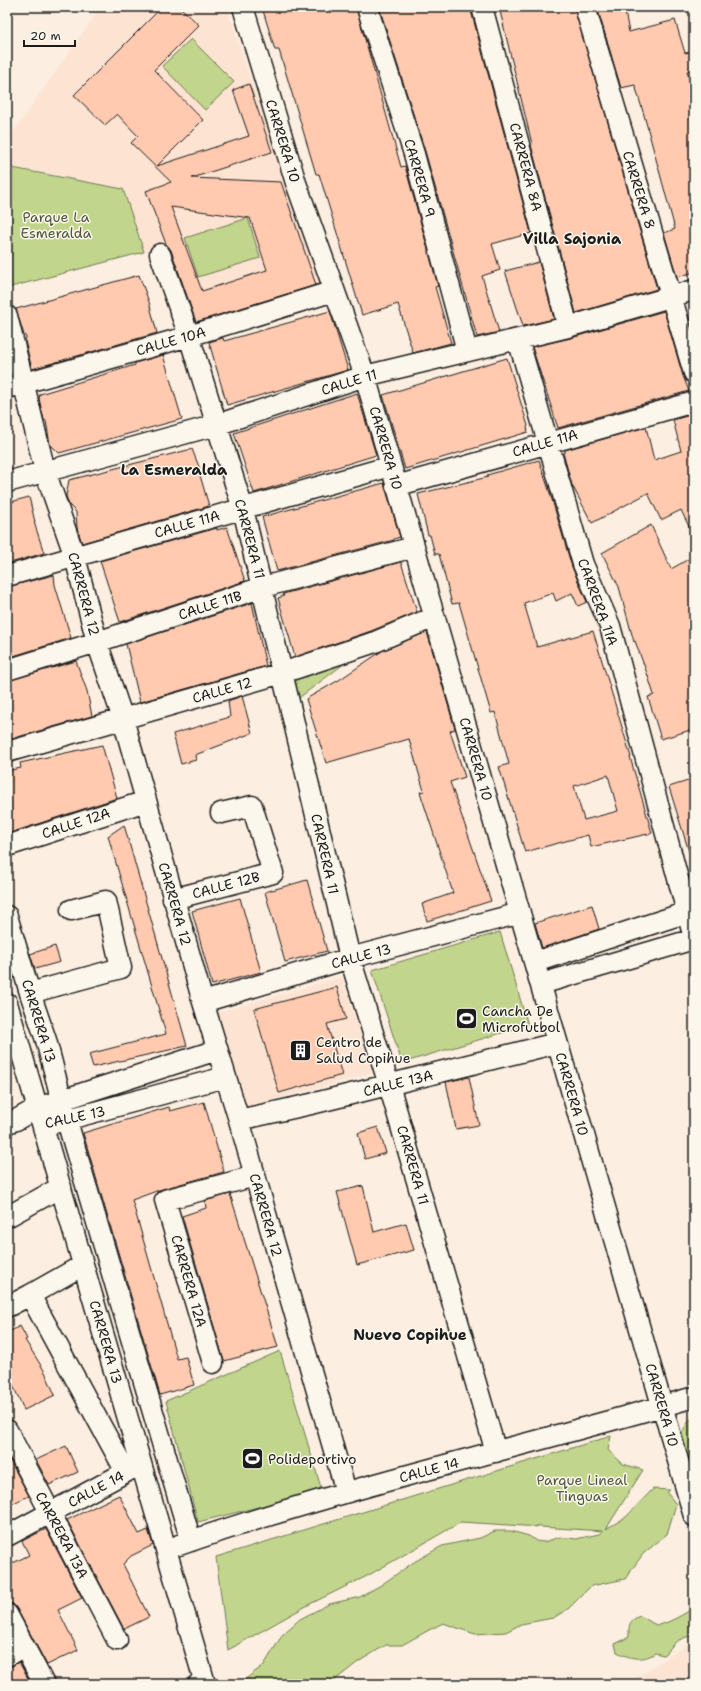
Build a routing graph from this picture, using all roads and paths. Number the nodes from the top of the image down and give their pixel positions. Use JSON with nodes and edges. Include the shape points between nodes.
{"nodes":[{"id":1,"x":243,"y":7,"type":"edge"},
{"id":2,"x":367,"y":7,"type":"edge"},
{"id":3,"x":482,"y":7,"type":"edge"},
{"id":4,"x":584,"y":7,"type":"edge"},
{"id":5,"x":160,"y":254,"type":"dead end"},
{"id":6,"x":694,"y":290,"type":"edge"},
{"id":7,"x":334,"y":291,"type":"junction"},
{"id":8,"x":670,"y":296,"type":"junction"},
{"id":9,"x":7,"y":316,"type":"edge"},
{"id":10,"x":568,"y":327,"type":"junction"},
{"id":11,"x":189,"y":336,"type":"junction"},
{"id":12,"x":518,"y":339,"type":"junction"},
{"id":13,"x":467,"y":352,"type":"junction"},
{"id":14,"x":694,"y":373,"type":"edge"},
{"id":15,"x":365,"y":376,"type":"junction"},
{"id":16,"x":15,"y":385,"type":"edge"},
{"id":17,"x":694,"y":402,"type":"edge"},
{"id":18,"x":216,"y":425,"type":"junction"},
{"id":19,"x":548,"y":442,"type":"junction"},
{"id":20,"x":391,"y":466,"type":"junction"},
{"id":21,"x":46,"y":472,"type":"junction"},
{"id":22,"x":7,"y":482,"type":"edge"},
{"id":23,"x":396,"y":486,"type":"junction"},
{"id":24,"x":243,"y":509,"type":"junction"},
{"id":25,"x":414,"y":547,"type":"junction"},
{"id":26,"x":75,"y":557,"type":"junction"},
{"id":27,"x":7,"y":576,"type":"edge"},
{"id":28,"x":263,"y":587,"type":"junction"},
{"id":29,"x":434,"y":617,"type":"junction"},
{"id":30,"x":97,"y":642,"type":"junction"},
{"id":31,"x":7,"y":670,"type":"edge"},
{"id":32,"x":282,"y":673,"type":"junction"},
{"id":33,"x":123,"y":719,"type":"junction"},
{"id":34,"x":7,"y":752,"type":"edge"},
{"id":35,"x":146,"y":801,"type":"junction"},
{"id":36,"x":221,"y":813,"type":"dead end"},
{"id":37,"x":7,"y":846,"type":"edge"},
{"id":38,"x":173,"y":899,"type":"junction"},
{"id":39,"x":71,"y":910,"type":"dead end"},
{"id":40,"x":690,"y":911,"type":"edge"},
{"id":41,"x":520,"y":914,"type":"junction"},
{"id":42,"x":7,"y":916,"type":"edge"},
{"id":43,"x":694,"y":939,"type":"edge"},
{"id":44,"x":350,"y":958,"type":"junction"},
{"id":45,"x":534,"y":962,"type":"junction"},
{"id":46,"x":541,"y":984,"type":"junction"},
{"id":47,"x":30,"y":993,"type":"junction"},
{"id":48,"x":203,"y":1002,"type":"junction"},
{"id":49,"x":7,"y":1003,"type":"edge"},
{"id":50,"x":557,"y":1043,"type":"junction"},
{"id":51,"x":217,"y":1050,"type":"junction"},
{"id":52,"x":225,"y":1077,"type":"junction"},
{"id":53,"x":389,"y":1085,"type":"junction"},
{"id":54,"x":62,"y":1100,"type":"junction"},
{"id":55,"x":40,"y":1116,"type":"junction"},
{"id":56,"x":239,"y":1120,"type":"junction"},
{"id":57,"x":67,"y":1121,"type":"junction"},
{"id":58,"x":12,"y":1122,"type":"edge"},
{"id":59,"x":255,"y":1176,"type":"junction"},
{"id":60,"x":61,"y":1187,"type":"junction"},
{"id":61,"x":7,"y":1217,"type":"edge"},
{"id":62,"x":83,"y":1264,"type":"junction"},
{"id":63,"x":30,"y":1295,"type":"junction"},
{"id":64,"x":7,"y":1307,"type":"edge"},
{"id":65,"x":213,"y":1363,"type":"dead end"},
{"id":66,"x":694,"y":1397,"type":"edge"},
{"id":67,"x":662,"y":1406,"type":"junction"},
{"id":68,"x":7,"y":1430,"type":"edge"},
{"id":69,"x":496,"y":1452,"type":"junction"},
{"id":70,"x":134,"y":1467,"type":"junction"},
{"id":71,"x":346,"y":1492,"type":"junction"},
{"id":72,"x":50,"y":1513,"type":"junction"},
{"id":73,"x":694,"y":1516,"type":"edge"},
{"id":74,"x":7,"y":1536,"type":"edge"},
{"id":75,"x":191,"y":1541,"type":"junction"},
{"id":76,"x":166,"y":1550,"type":"junction"},
{"id":77,"x":7,"y":1614,"type":"edge"},
{"id":78,"x":117,"y":1640,"type":"dead end"},
{"id":79,"x":24,"y":1646,"type":"junction"},
{"id":80,"x":7,"y":1656,"type":"edge"},
{"id":81,"x":201,"y":1682,"type":"edge"},
{"id":82,"x":44,"y":1684,"type":"edge"}],
"edges":[{"from":1,"to":7,"type":"street","name":"CARRERA 10","via":[[296,183]]},
{"from":2,"to":13,"type":"street","name":"CARRERA 9","via":[[414,154]]},
{"from":3,"to":10,"type":"street","name":"CARRERA 8A"},
{"from":4,"to":8,"type":"street","name":"CARRERA 8"},
{"from":5,"to":11,"type":"street","name":"CARRERA 11"},
{"from":6,"to":8,"type":"street","name":"CALLE 11"},
{"from":7,"to":11,"type":"street","name":"CALLE 10A"},
{"from":7,"to":15,"type":"street","name":"CARRERA 10"},
{"from":8,"to":10,"type":"street","name":"CALLE 11"},
{"from":8,"to":14,"type":"street","name":"CARRERA 8"},
{"from":9,"to":16,"type":"street","name":"CARRERA 12"},
{"from":10,"to":12,"type":"street","name":"CALLE 11"},
{"from":11,"to":16,"type":"street","name":"CALLE 10A"},
{"from":11,"to":18,"type":"street","name":"CARRERA 11"},
{"from":12,"to":13,"type":"street","name":"CALLE 11"},
{"from":12,"to":19,"type":"street","name":"CARRERA 11A"},
{"from":13,"to":15,"type":"street","name":"CALLE 11"},
{"from":15,"to":18,"type":"street","name":"CALLE 11"},
{"from":15,"to":20,"type":"street","name":"CARRERA 10"},
{"from":16,"to":21,"type":"street","name":"CARRERA 12"},
{"from":17,"to":19,"type":"street","name":"CALLE 11A"},
{"from":18,"to":21,"type":"street","name":"CALLE 11"},
{"from":18,"to":24,"type":"street","name":"CARRERA 11"},
{"from":19,"to":23,"type":"street","name":"CALLE 11A"},
{"from":19,"to":40,"type":"street","name":"CARRERA 11A","via":[[584,564],[610,626]]},
{"from":20,"to":23,"type":"street","name":"CARRERA 10"},
{"from":20,"to":24,"type":"street","name":"CALLE 11A"},
{"from":21,"to":22,"type":"street","name":"CALLE 11"},
{"from":21,"to":26,"type":"street","name":"CARRERA 12"},
{"from":23,"to":25,"type":"street","name":"CARRERA 10"},
{"from":24,"to":26,"type":"street","name":"CALLE 11A"},
{"from":24,"to":28,"type":"street","name":"CARRERA 11"},
{"from":25,"to":28,"type":"street","name":"CALLE 11B"},
{"from":25,"to":29,"type":"street","name":"CARRERA 10"},
{"from":26,"to":27,"type":"street","name":"CALLE 11A"},
{"from":26,"to":30,"type":"street","name":"CARRERA 12"},
{"from":28,"to":30,"type":"street","name":"CALLE 11B"},
{"from":28,"to":32,"type":"street","name":"CARRERA 11"},
{"from":29,"to":32,"type":"street","name":"CALLE 12","via":[[375,642]]},
{"from":29,"to":41,"type":"street","name":"CARRERA 10"},
{"from":30,"to":31,"type":"street","name":"CALLE 11B"},
{"from":30,"to":33,"type":"street","name":"CARRERA 12"},
{"from":32,"to":33,"type":"street","name":"CALLE 12"},
{"from":32,"to":44,"type":"street","name":"CARRERA 11"},
{"from":33,"to":34,"type":"street","name":"CALLE 12"},
{"from":33,"to":35,"type":"street","name":"CARRERA 12"},
{"from":35,"to":37,"type":"street","name":"CALLE 12A"},
{"from":35,"to":38,"type":"street","name":"CARRERA 12"},
{"from":36,"to":38,"type":"street","name":"CALLE 12B","via":[[252,806],[273,872]]},
{"from":38,"to":48,"type":"street","name":"CARRERA 12"},
{"from":39,"to":47,"type":"street","via":[[106,901],[121,968]]},
{"from":40,"to":43,"type":"street"},
{"from":40,"to":45,"type":"street"},
{"from":41,"to":44,"type":"street","name":"CALLE 13"},
{"from":41,"to":45,"type":"street","name":"CARRERA 10"},
{"from":42,"to":47,"type":"street","name":"CARRERA 13"},
{"from":43,"to":46,"type":"street"},
{"from":44,"to":48,"type":"street","name":"CALLE 13"},
{"from":44,"to":53,"type":"street","name":"CARRERA 11"},
{"from":45,"to":46,"type":"street","name":"CARRERA 10"},
{"from":46,"to":50,"type":"street","name":"CARRERA 10"},
{"from":47,"to":54,"type":"street","name":"CARRERA 13"},
{"from":48,"to":51,"type":"street","name":"CARRERA 12"},
{"from":49,"to":55,"type":"street","name":"CARRERA 13"},
{"from":50,"to":53,"type":"street","name":"CALLE 13A"},
{"from":50,"to":67,"type":"street","name":"CARRERA 10"},
{"from":51,"to":52,"type":"street","name":"CARRERA 12"},
{"from":51,"to":54,"type":"street","name":"CALLE 13"},
{"from":52,"to":56,"type":"street","name":"CARRERA 12"},
{"from":52,"to":57,"type":"street","name":"CALLE 13"},
{"from":53,"to":56,"type":"street","name":"CALLE 13A"},
{"from":53,"to":69,"type":"street","name":"CARRERA 11"},
{"from":54,"to":55,"type":"street","name":"CALLE 13"},
{"from":54,"to":57,"type":"street","name":"CARRERA 13"},
{"from":55,"to":57,"type":"street","name":"CALLE 13"},
{"from":55,"to":58,"type":"street","name":"CALLE 13"},
{"from":55,"to":60,"type":"street","name":"CARRERA 13"},
{"from":56,"to":59,"type":"street","name":"CARRERA 12"},
{"from":57,"to":75,"type":"street","name":"CARRERA 13"},
{"from":59,"to":65,"type":"street","name":"CARRERA 12A","via":[[165,1200]]},
{"from":59,"to":71,"type":"street","name":"CARRERA 12"},
{"from":60,"to":61,"type":"street"},
{"from":60,"to":62,"type":"street","name":"CARRERA 13"},
{"from":62,"to":63,"type":"street"},
{"from":62,"to":70,"type":"street","name":"CARRERA 13"},
{"from":63,"to":64,"type":"street"},
{"from":63,"to":70,"type":"street","name":"CARRERA 13"},
{"from":66,"to":67,"type":"street","name":"CALLE 14"},
{"from":67,"to":69,"type":"street","name":"CALLE 14"},
{"from":67,"to":73,"type":"street","name":"CARRERA 10"},
{"from":68,"to":72,"type":"street","name":"CARRERA 13A"},
{"from":69,"to":71,"type":"street","name":"CALLE 14"},
{"from":70,"to":72,"type":"street","name":"CALLE 14"},
{"from":70,"to":76,"type":"street","name":"CARRERA 13"},
{"from":71,"to":75,"type":"street","name":"CALLE 14"},
{"from":72,"to":74,"type":"street","name":"CALLE 14"},
{"from":72,"to":78,"type":"street","name":"CARRERA 13A"},
{"from":75,"to":76,"type":"street","name":"CALLE 14"},
{"from":76,"to":81,"type":"street","name":"CARRERA 13"},
{"from":77,"to":79,"type":"street"},
{"from":79,"to":80,"type":"street"},
{"from":79,"to":82,"type":"street"}]}
